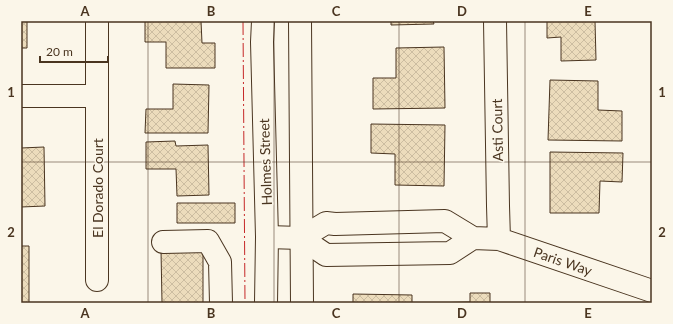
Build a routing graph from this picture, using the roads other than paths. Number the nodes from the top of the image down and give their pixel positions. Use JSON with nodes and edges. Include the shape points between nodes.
{"nodes":[{"id":1,"x":97,"y":21,"type":"edge"},
{"id":2,"x":263,"y":21,"type":"edge"},
{"id":3,"x":300,"y":21,"type":"edge"},
{"id":4,"x":495,"y":21,"type":"edge"},
{"id":5,"x":21,"y":96,"type":"edge"},
{"id":6,"x":97,"y":96,"type":"junction"},
{"id":7,"x":267,"y":237,"type":"junction"},
{"id":8,"x":301,"y":238,"type":"junction"},
{"id":9,"x":473,"y":238,"type":"junction"},
{"id":10,"x":500,"y":239,"type":"junction"},
{"id":11,"x":163,"y":242,"type":"dead end"},
{"id":12,"x":97,"y":280,"type":"dead end"},
{"id":13,"x":652,"y":291,"type":"edge"},
{"id":14,"x":220,"y":303,"type":"edge"},
{"id":15,"x":266,"y":303,"type":"edge"},
{"id":16,"x":302,"y":303,"type":"edge"}],
"edges":[{"from":1,"to":6,"type":"street","name":"El Dorado Court"},
{"from":2,"to":7,"type":"street","name":"Holmes Street"},
{"from":3,"to":8,"type":"street"},
{"from":4,"to":10,"type":"street","name":"Asti Court"},
{"from":5,"to":6,"type":"street"},
{"from":6,"to":12,"type":"street","name":"El Dorado Court"},
{"from":7,"to":8,"type":"street"},
{"from":7,"to":15,"type":"street","name":"Holmes Street"},
{"from":8,"to":9,"type":"street","name":"Paris Way","via":[[326,223],[445,221]]},
{"from":8,"to":9,"type":"street","via":[[326,255],[450,253]]},
{"from":8,"to":16,"type":"street"},
{"from":9,"to":10,"type":"street","name":"Paris Way"},
{"from":10,"to":13,"type":"street","name":"Paris Way"},
{"from":11,"to":14,"type":"street","via":[[208,240],[220,262]]}]}
